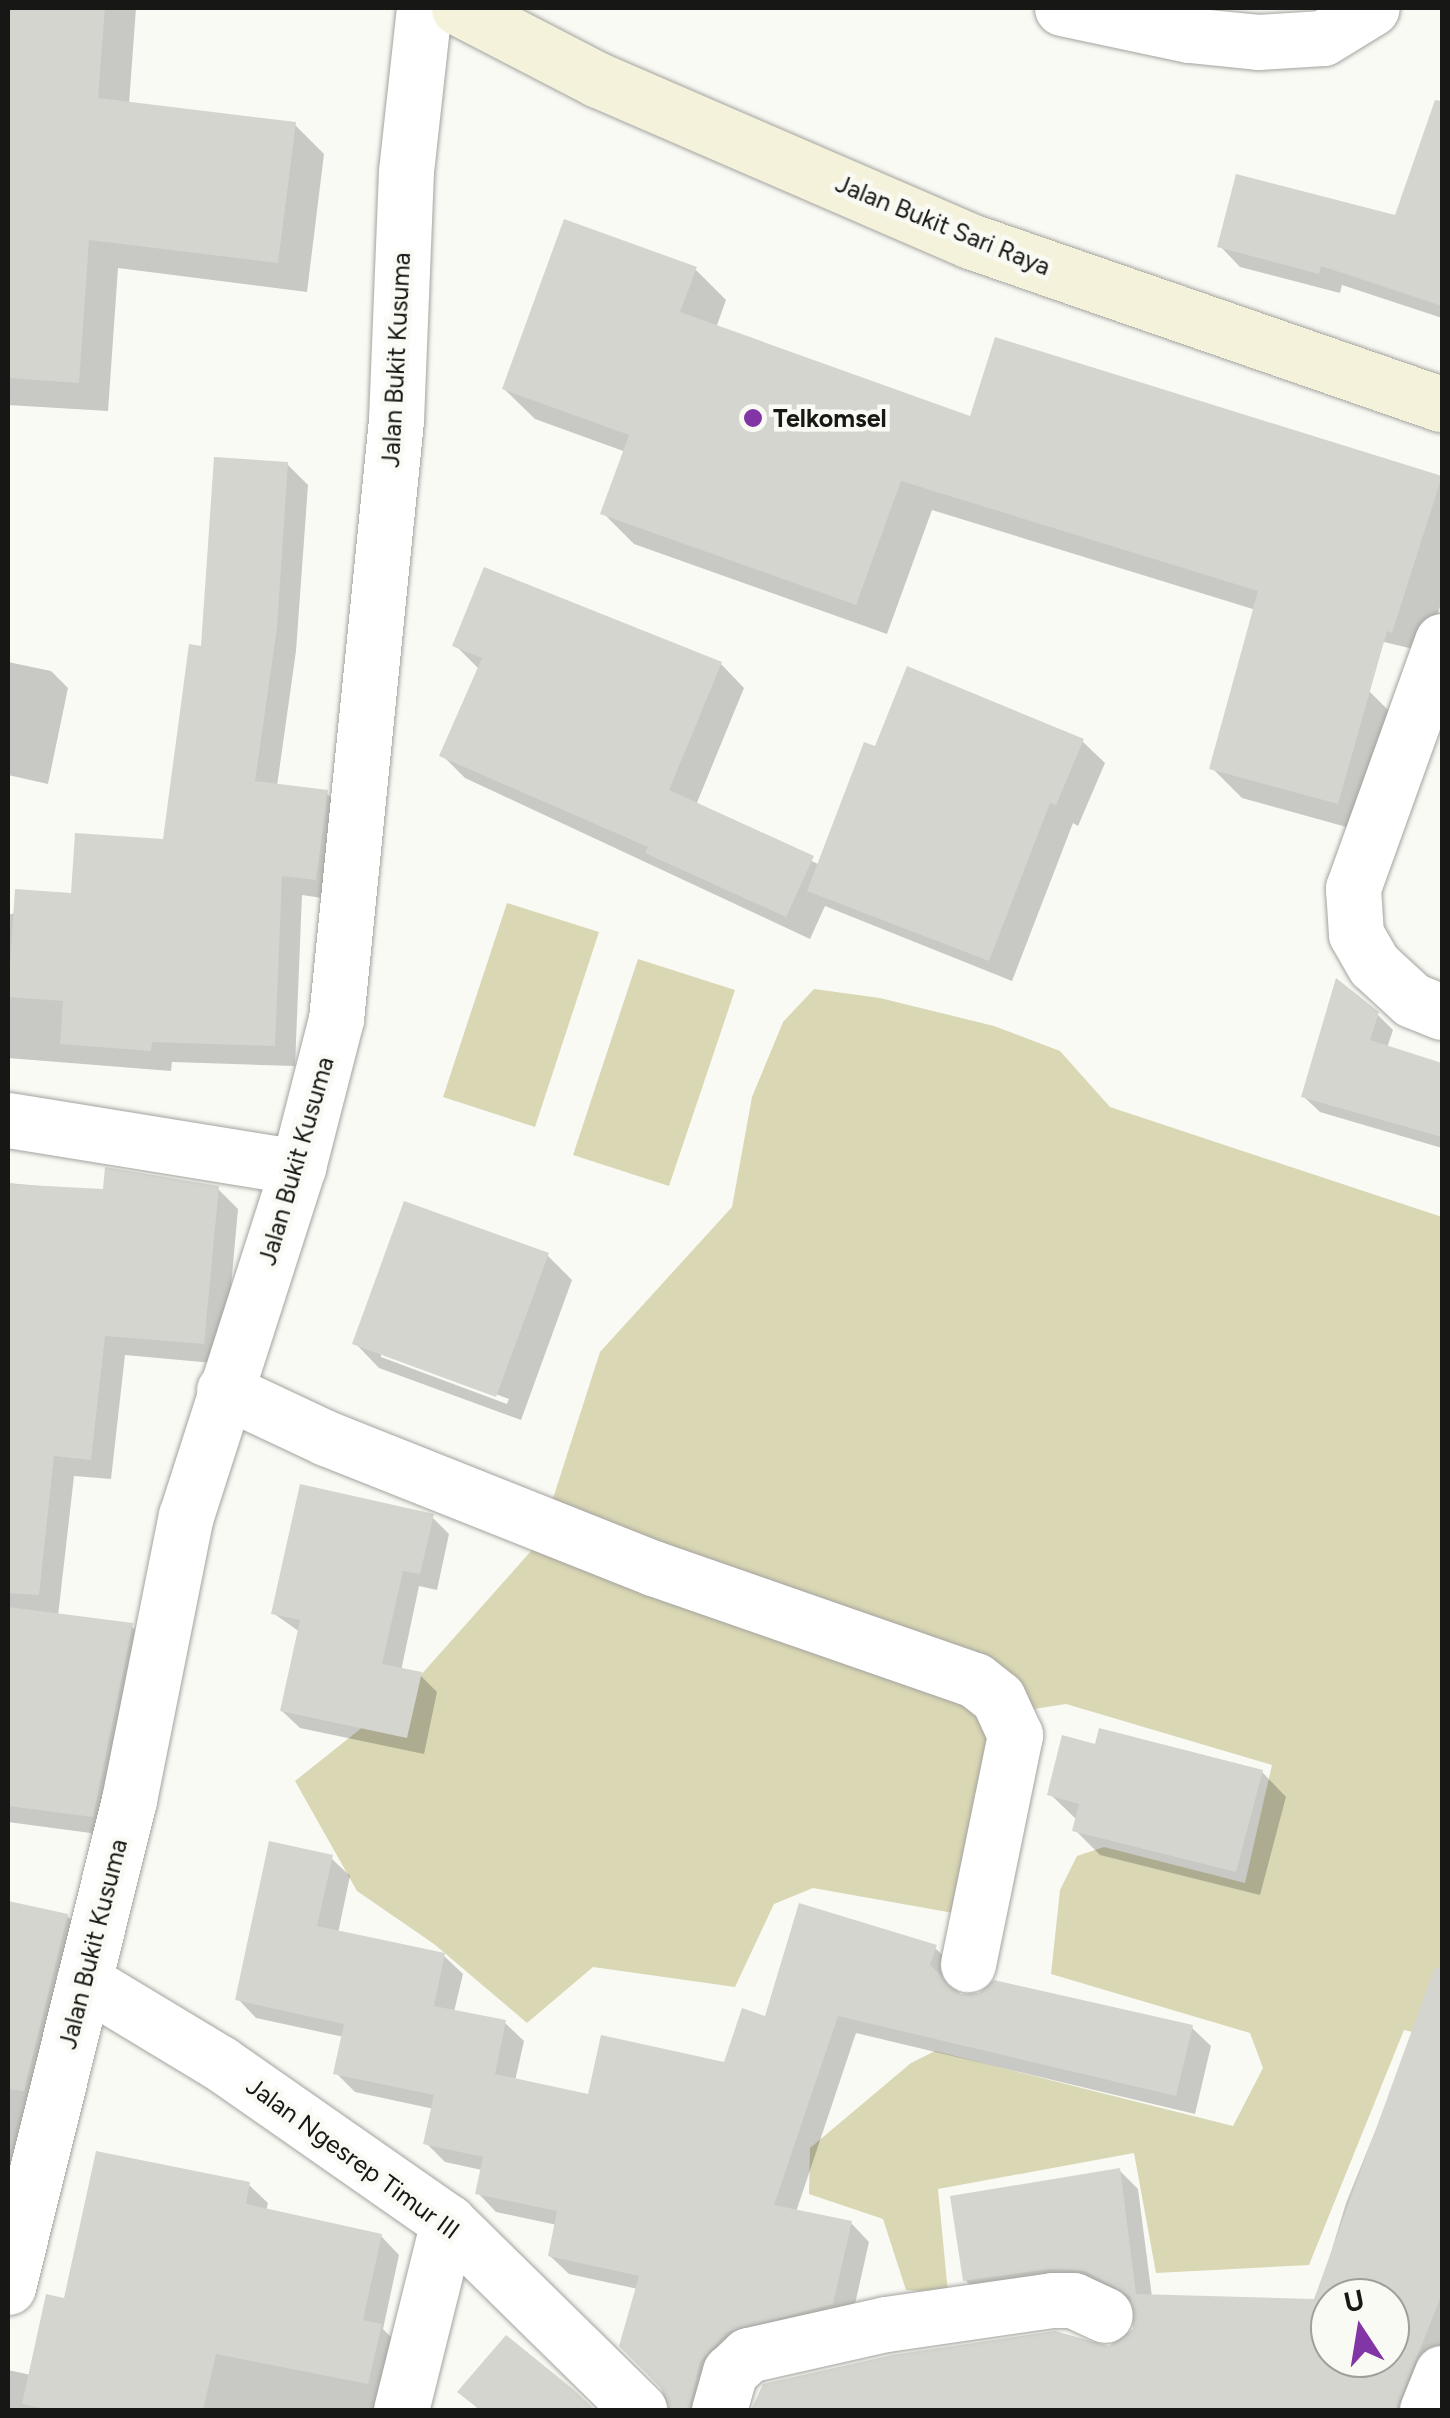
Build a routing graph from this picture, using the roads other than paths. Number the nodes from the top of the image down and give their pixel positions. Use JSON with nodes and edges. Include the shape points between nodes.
{"nodes":[{"id":1,"x":424,"y":8,"type":"edge"},
{"id":2,"x":459,"y":8,"type":"edge"},
{"id":3,"x":1062,"y":8,"type":"edge"},
{"id":4,"x":1372,"y":8,"type":"edge"},
{"id":5,"x":1442,"y":404,"type":"edge"},
{"id":6,"x":1442,"y":641,"type":"edge"},
{"id":7,"x":1442,"y":1012,"type":"edge"},
{"id":8,"x":8,"y":1120,"type":"edge"},
{"id":9,"x":298,"y":1167,"type":"junction"},
{"id":10,"x":224,"y":1390,"type":"junction"},
{"id":11,"x":968,"y":1964,"type":"dead end"},
{"id":12,"x":84,"y":1981,"type":"junction"},
{"id":13,"x":448,"y":2222,"type":"junction"},
{"id":14,"x":8,"y":2287,"type":"edge"},
{"id":15,"x":1105,"y":2314,"type":"dead end"},
{"id":16,"x":1442,"y":2373,"type":"edge"},
{"id":17,"x":401,"y":2410,"type":"edge"},
{"id":18,"x":639,"y":2410,"type":"edge"},
{"id":19,"x":719,"y":2410,"type":"edge"},
{"id":20,"x":1427,"y":2410,"type":"edge"}],
"edges":[{"from":1,"to":9,"type":"street","name":"Jalan Bukit Kusuma","via":[[406,170],[396,420],[336,1020]]},
{"from":2,"to":5,"type":"street","name":"Jalan Bukit Sari Raya","via":[[598,80],[970,241]]},
{"from":3,"to":4,"type":"street","via":[[1258,42],[1324,38]]},
{"from":6,"to":7,"type":"street","via":[[1353,888],[1356,934],[1374,965],[1412,1000]]},
{"from":8,"to":9,"type":"street"},
{"from":9,"to":10,"type":"street","name":"Jalan Bukit Kusuma"},
{"from":10,"to":11,"type":"street","via":[[326,1438],[653,1568],[975,1680],[998,1698],[1014,1735]]},
{"from":10,"to":12,"type":"street","name":"Jalan Bukit Kusuma","via":[[186,1516],[129,1800]]},
{"from":12,"to":13,"type":"street","name":"Jalan Ngesrep Timur III","via":[[220,2063]]},
{"from":12,"to":14,"type":"street","name":"Jalan Bukit Kusuma"},
{"from":13,"to":17,"type":"street"},
{"from":13,"to":18,"type":"street","name":"Jalan Ngesrep Timur III"},
{"from":15,"to":19,"type":"street","via":[[1073,2300],[1053,2300],[886,2324],[748,2355],[730,2372]]},
{"from":16,"to":20,"type":"street"}]}
